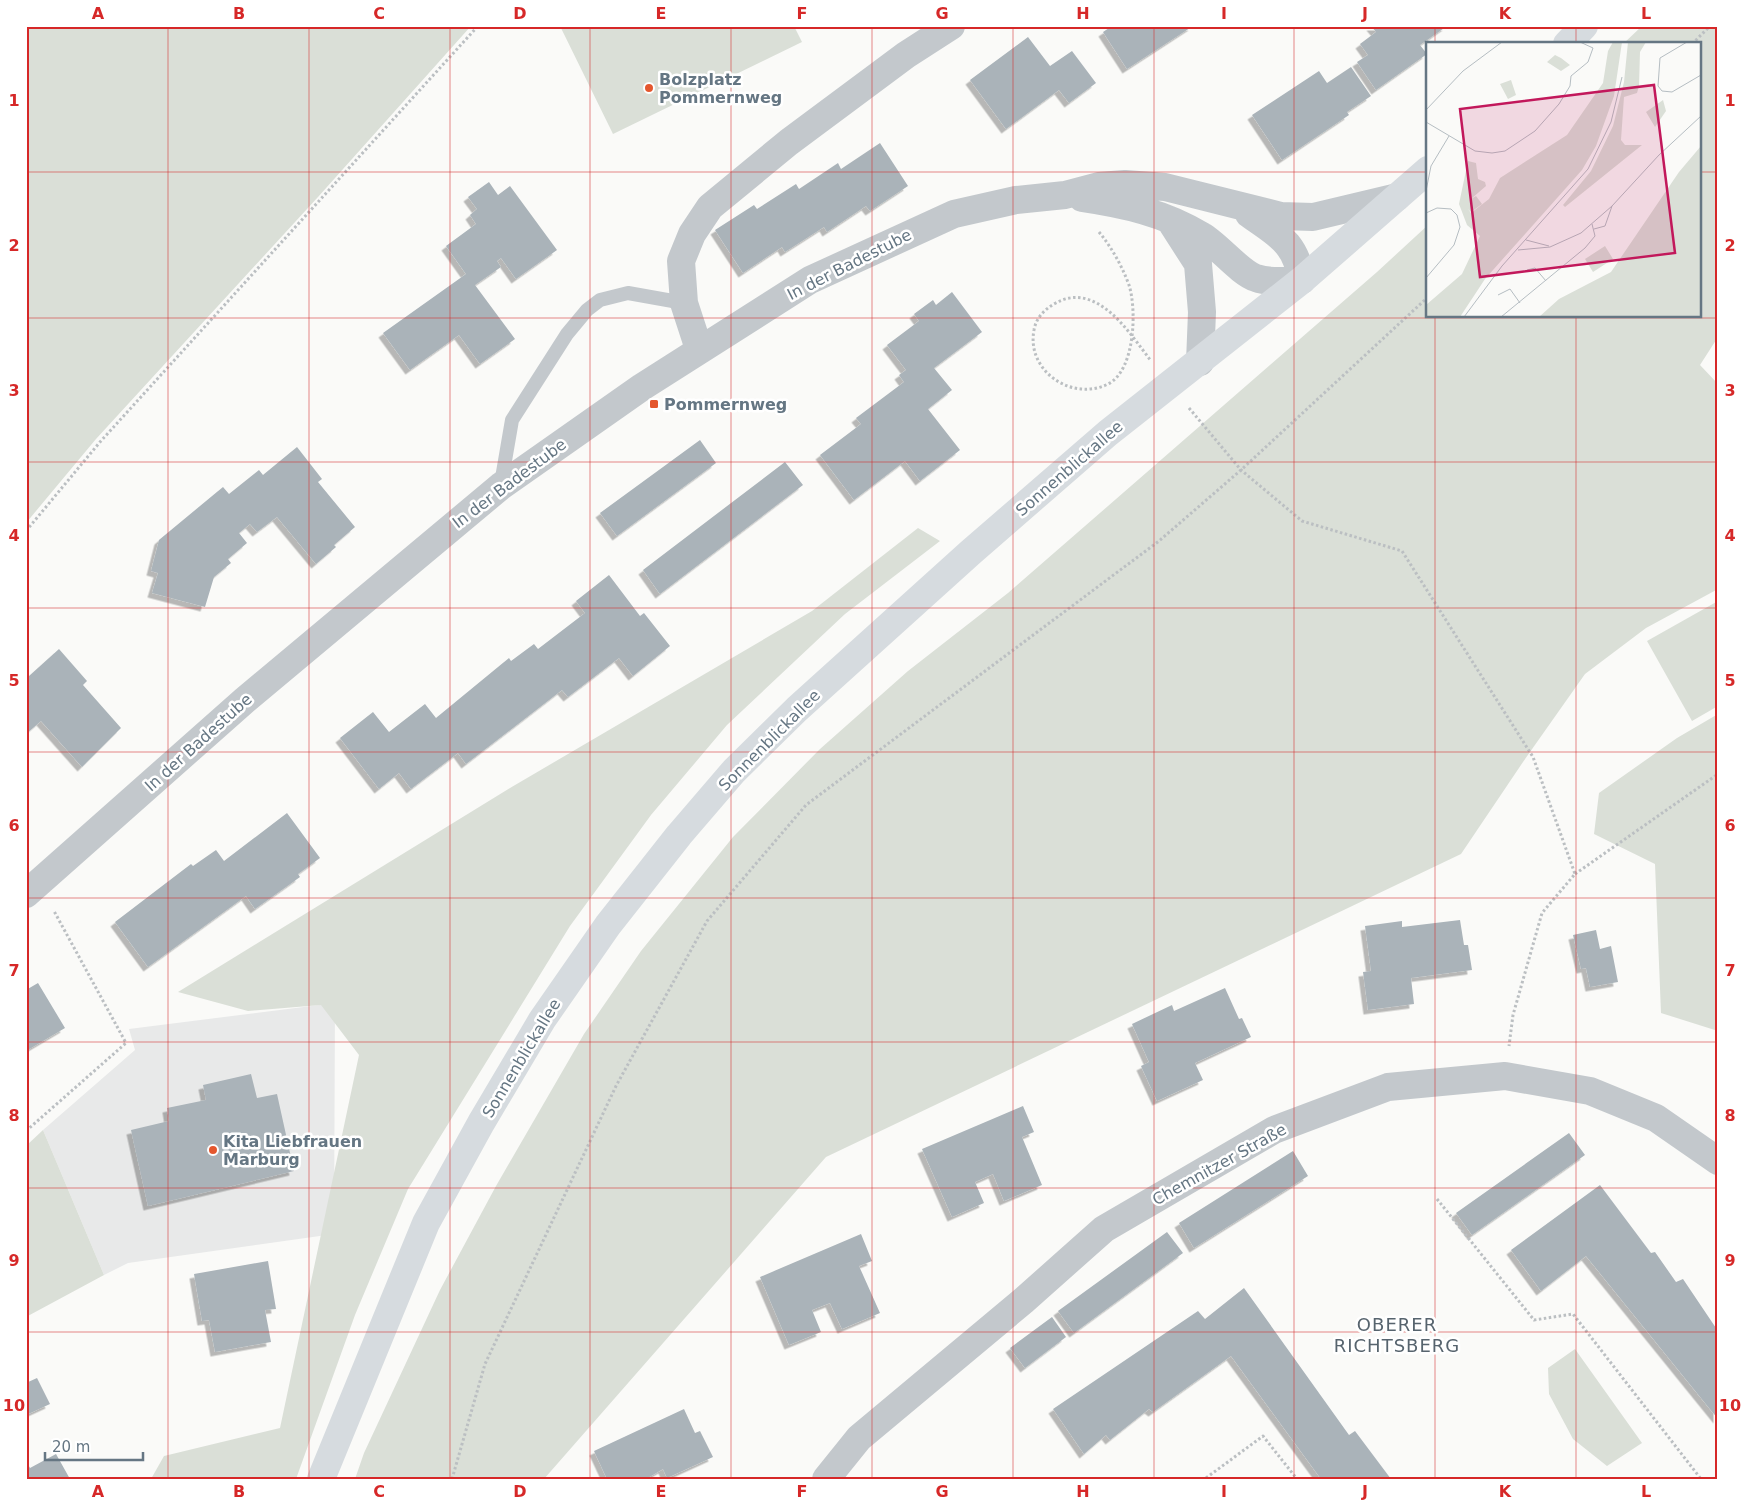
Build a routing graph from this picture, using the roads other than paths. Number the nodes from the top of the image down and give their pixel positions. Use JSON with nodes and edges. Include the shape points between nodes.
{"nodes":[{"id":1,"x":951,"y":26,"type":"edge"},
{"id":2,"x":1584,"y":26,"type":"edge"},
{"id":3,"x":1569,"y":42,"type":"edge"},
{"id":4,"x":1426,"y":172,"type":"edge"},
{"id":5,"x":1066,"y":195,"type":"junction"},
{"id":6,"x":1397,"y":197,"type":"junction"},
{"id":7,"x":1239,"y":207,"type":"junction"},
{"id":8,"x":1172,"y":222,"type":"junction"},
{"id":9,"x":1302,"y":280,"type":"junction"},
{"id":10,"x":684,"y":303,"type":"junction"},
{"id":11,"x":699,"y":349,"type":"junction"},
{"id":12,"x":1200,"y":362,"type":"junction"},
{"id":13,"x":501,"y":486,"type":"junction"},
{"id":14,"x":33,"y":889,"type":"edge"},
{"id":15,"x":1718,"y":1161,"type":"edge"},
{"id":16,"x":320,"y":1479,"type":"edge"},
{"id":17,"x":826,"y":1479,"type":"edge"}],
"edges":[{"from":1,"to":10,"type":"street","via":[[788,142],[710,207],[692,234],[681,261]]},
{"from":2,"to":3,"type":"main road"},
{"from":4,"to":6,"type":"main road","name":"Sonnenblickallee"},
{"from":5,"to":7,"type":"street","name":"In der Badestube","via":[[1099,186],[1148,185],[1208,196]]},
{"from":5,"to":8,"type":"street","name":"In der Badestube","via":[[1115,202],[1156,213]]},
{"from":5,"to":11,"type":"street","name":"In der Badestube","via":[[1016,200],[954,214],[810,280]]},
{"from":6,"to":7,"type":"street","name":"In der Badestube","via":[[1313,217],[1281,216]]},
{"from":6,"to":9,"type":"main road","name":"Sonnenblickallee"},
{"from":7,"to":9,"type":"street","name":"In der Badestube","via":[[1285,240],[1298,260]]},
{"from":8,"to":9,"type":"street","name":"In der Badestube","via":[[1202,236],[1255,278]]},
{"from":8,"to":12,"type":"street","via":[[1198,264],[1202,312]]},
{"from":9,"to":12,"type":"main road","name":"Sonnenblickallee"},
{"from":10,"to":11,"type":"street"},
{"from":10,"to":13,"type":"lane","via":[[628,293],[600,300],[587,310],[567,334],[512,420]]},
{"from":11,"to":13,"type":"street","name":"In der Badestube"},
{"from":12,"to":16,"type":"main road","name":"Sonnenblickallee","via":[[1108,432],[797,709],[734,771],[608,924],[542,1020],[426,1223]]},
{"from":13,"to":14,"type":"street","name":"In der Badestube","via":[[245,700]]},
{"from":15,"to":17,"type":"street","name":"Chemnitzer Straße","via":[[1656,1118],[1590,1090],[1505,1076],[1388,1087],[1283,1127],[1104,1230],[859,1438]]}]}
